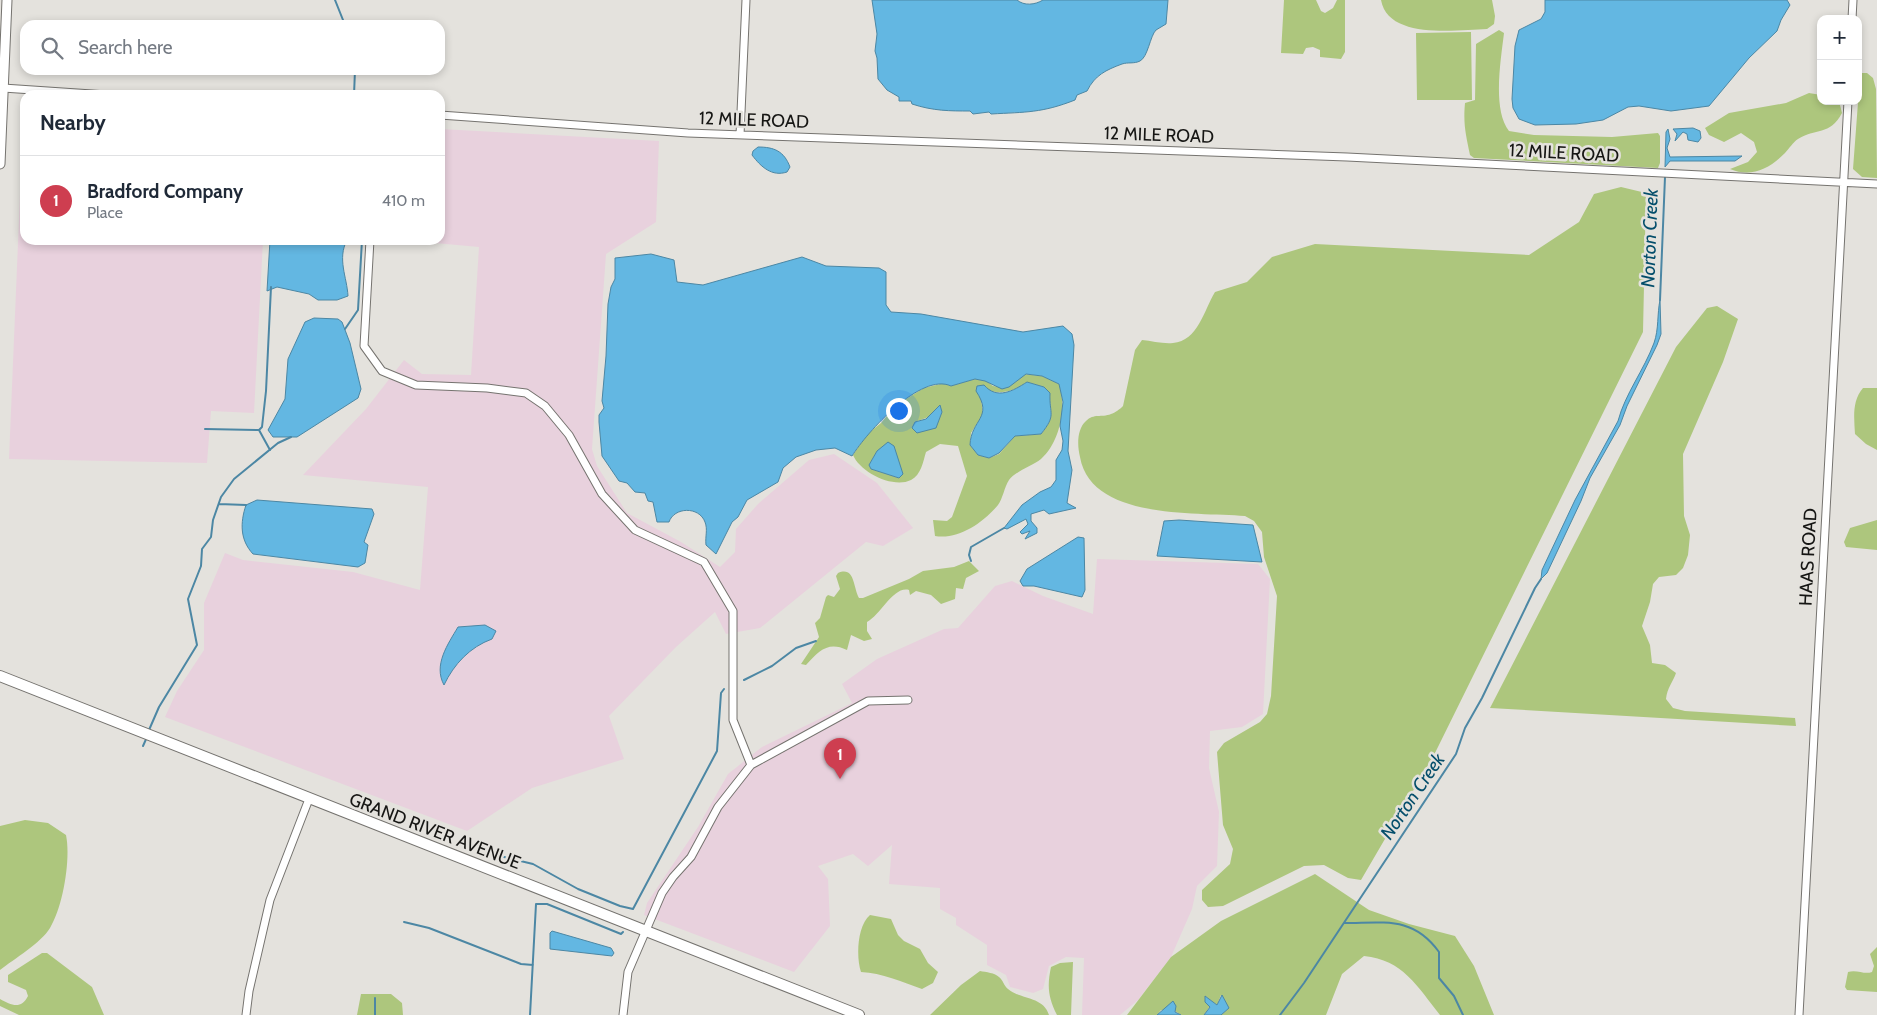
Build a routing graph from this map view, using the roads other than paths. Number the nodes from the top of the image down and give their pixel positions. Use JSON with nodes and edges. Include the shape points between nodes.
{"nodes":[{"id":1,"x":7,"y":0,"type":"edge"},
{"id":2,"x":746,"y":0,"type":"edge"},
{"id":3,"x":1853,"y":0,"type":"edge"},
{"id":4,"x":1852,"y":15,"type":"edge"},
{"id":5,"x":3,"y":88,"type":"junction"},
{"id":6,"x":33,"y":90,"type":"edge"},
{"id":7,"x":1848,"y":105,"type":"edge"},
{"id":8,"x":445,"y":115,"type":"edge"},
{"id":9,"x":1,"y":120,"type":"edge"},
{"id":10,"x":740,"y":135,"type":"junction"},
{"id":11,"x":0,"y":164,"type":"edge"},
{"id":12,"x":1845,"y":182,"type":"junction"},
{"id":13,"x":1877,"y":184,"type":"edge"},
{"id":14,"x":370,"y":245,"type":"edge"},
{"id":15,"x":0,"y":676,"type":"edge"},
{"id":16,"x":908,"y":700,"type":"dead end"},
{"id":17,"x":751,"y":765,"type":"junction"},
{"id":18,"x":309,"y":798,"type":"junction"},
{"id":19,"x":645,"y":931,"type":"junction"},
{"id":20,"x":246,"y":1015,"type":"edge"},
{"id":21,"x":623,"y":1015,"type":"edge"},
{"id":22,"x":859,"y":1015,"type":"edge"},
{"id":23,"x":1799,"y":1015,"type":"edge"}],
"edges":[{"from":1,"to":5,"type":"street"},
{"from":2,"to":10,"type":"street"},
{"from":3,"to":4,"type":"street"},
{"from":5,"to":6,"type":"street"},
{"from":5,"to":9,"type":"street"},
{"from":7,"to":12,"type":"street","name":"HAAS ROAD"},
{"from":8,"to":10,"type":"street","name":"12 MILE ROAD"},
{"from":9,"to":11,"type":"street"},
{"from":10,"to":12,"type":"street","name":"12 MILE ROAD","via":[[1346,156]]},
{"from":12,"to":13,"type":"street","name":"12 MILE ROAD"},
{"from":12,"to":23,"type":"street","name":"HAAS ROAD"},
{"from":14,"to":17,"type":"street","via":[[364,346],[382,371],[416,386],[487,388],[526,393],[545,406],[569,435],[602,494],[635,530],[704,562],[733,610],[733,720]]},
{"from":15,"to":18,"type":"main road","name":"GRAND RIVER AVENUE"},
{"from":16,"to":17,"type":"street","via":[[868,701]]},
{"from":17,"to":19,"type":"street","via":[[718,807],[691,857],[662,893]]},
{"from":18,"to":19,"type":"main road","name":"GRAND RIVER AVENUE"},
{"from":18,"to":20,"type":"street","via":[[270,900]]},
{"from":19,"to":21,"type":"street","via":[[628,972]]},
{"from":19,"to":22,"type":"main road","name":"GRAND RIVER AVENUE"}]}
